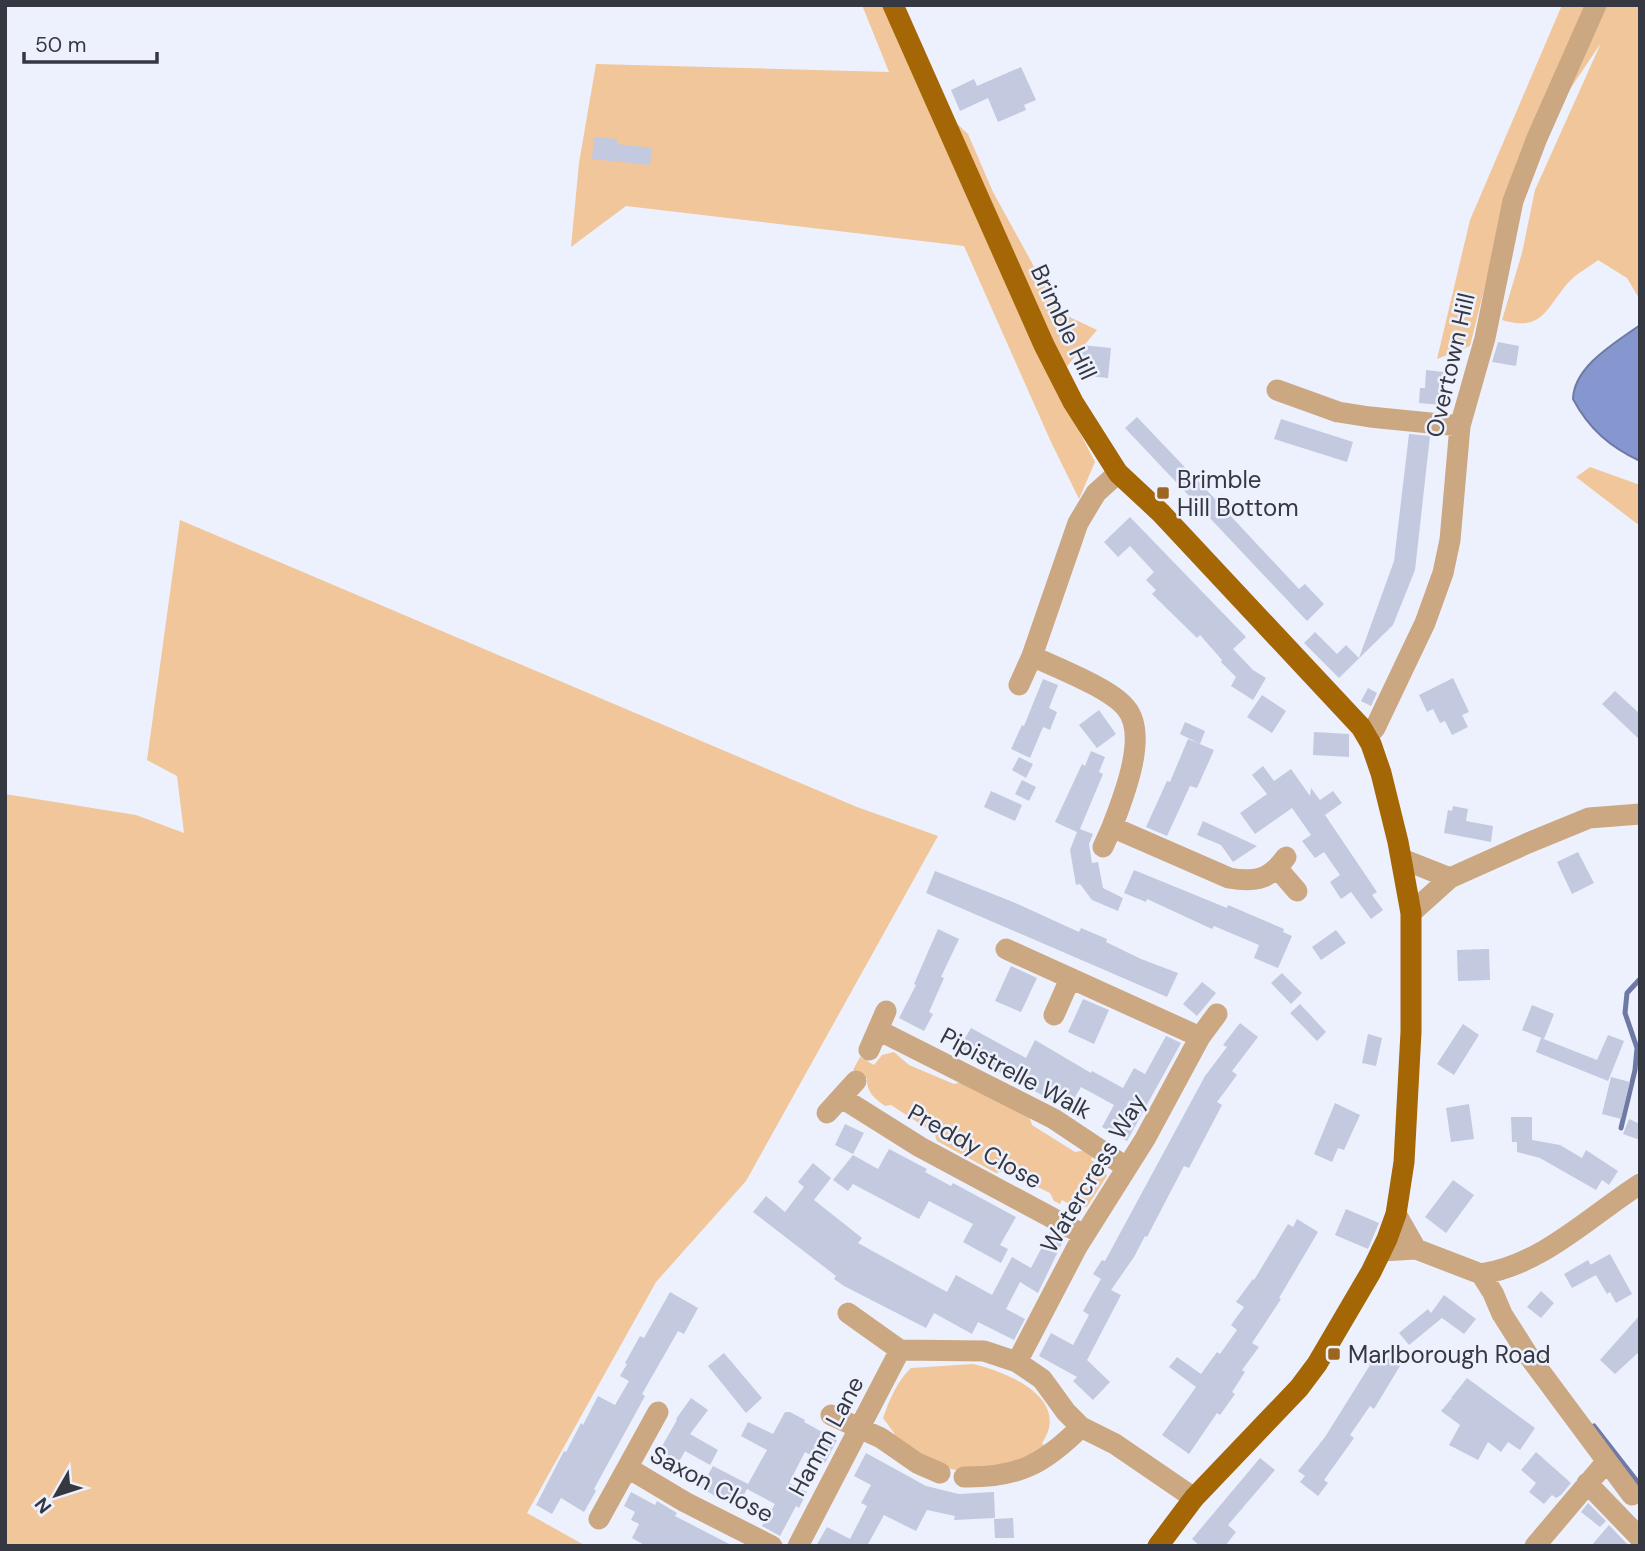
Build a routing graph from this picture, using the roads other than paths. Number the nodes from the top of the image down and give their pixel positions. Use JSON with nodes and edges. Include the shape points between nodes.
{"nodes":[{"id":1,"x":893,"y":5,"type":"edge"},
{"id":2,"x":1596,"y":5,"type":"edge"},
{"id":3,"x":1277,"y":390,"type":"dead end"},
{"id":4,"x":1460,"y":426,"type":"junction"},
{"id":5,"x":1118,"y":473,"type":"junction"},
{"id":6,"x":1032,"y":656,"type":"junction"},
{"id":7,"x":1019,"y":685,"type":"dead end"},
{"id":8,"x":1367,"y":737,"type":"junction"},
{"id":9,"x":1640,"y":814,"type":"edge"},
{"id":10,"x":1112,"y":827,"type":"junction"},
{"id":11,"x":1103,"y":847,"type":"dead end"},
{"id":12,"x":1402,"y":859,"type":"junction"},
{"id":13,"x":1450,"y":878,"type":"junction"},
{"id":14,"x":1297,"y":891,"type":"dead end"},
{"id":15,"x":1411,"y":913,"type":"junction"},
{"id":16,"x":1006,"y":948,"type":"dead end"},
{"id":17,"x":1070,"y":979,"type":"junction"},
{"id":18,"x":1054,"y":1014,"type":"dead end"},
{"id":19,"x":1217,"y":1014,"type":"dead end"},
{"id":20,"x":878,"y":1030,"type":"dead end"},
{"id":21,"x":1200,"y":1037,"type":"junction"},
{"id":22,"x":856,"y":1081,"type":"dead end"},
{"id":23,"x":1126,"y":1167,"type":"junction"},
{"id":24,"x":1640,"y":1184,"type":"edge"},
{"id":25,"x":1396,"y":1214,"type":"junction"},
{"id":26,"x":1084,"y":1235,"type":"junction"},
{"id":27,"x":1416,"y":1249,"type":"junction"},
{"id":28,"x":1381,"y":1251,"type":"junction"},
{"id":29,"x":1481,"y":1274,"type":"junction"},
{"id":30,"x":848,"y":1313,"type":"dead end"},
{"id":31,"x":900,"y":1350,"type":"junction"},
{"id":32,"x":1017,"y":1362,"type":"junction"},
{"id":33,"x":658,"y":1412,"type":"dead end"},
{"id":34,"x":831,"y":1415,"type":"dead end"},
{"id":35,"x":1081,"y":1427,"type":"junction"},
{"id":36,"x":860,"y":1429,"type":"junction"},
{"id":37,"x":1607,"y":1461,"type":"junction"},
{"id":38,"x":628,"y":1468,"type":"junction"},
{"id":39,"x":940,"y":1473,"type":"dead end"},
{"id":40,"x":964,"y":1477,"type":"dead end"},
{"id":41,"x":1587,"y":1483,"type":"junction"},
{"id":42,"x":1632,"y":1494,"type":"dead end"},
{"id":43,"x":1194,"y":1498,"type":"junction"},
{"id":44,"x":599,"y":1519,"type":"dead end"},
{"id":45,"x":1640,"y":1538,"type":"edge"},
{"id":46,"x":772,"y":1546,"type":"edge"},
{"id":47,"x":798,"y":1546,"type":"edge"},
{"id":48,"x":1158,"y":1546,"type":"edge"},
{"id":49,"x":1535,"y":1546,"type":"edge"}],
"edges":[{"from":1,"to":5,"type":"main road","name":"Brimble Hill","via":[[1044,345]]},
{"from":2,"to":4,"type":"street","name":"Overtown Hill","via":[[1513,201],[1485,338]]},
{"from":3,"to":4,"type":"street","via":[[1338,412]]},
{"from":4,"to":8,"type":"street","name":"Overtown Hill","via":[[1450,540],[1441,580],[1406,664]]},
{"from":5,"to":6,"type":"street","via":[[1096,493],[1078,523]]},
{"from":5,"to":8,"type":"main road","name":"Brimble Hill","via":[[1161,513]]},
{"from":6,"to":7,"type":"street"},
{"from":6,"to":10,"type":"street","via":[[1109,695],[1133,720],[1136,733],[1128,784]]},
{"from":8,"to":12,"type":"main road","via":[[1381,773]]},
{"from":9,"to":13,"type":"street","via":[[1589,818]]},
{"from":10,"to":11,"type":"street"},
{"from":10,"to":14,"type":"street","via":[[1229,878],[1269,876],[1282,863]]},
{"from":12,"to":13,"type":"street"},
{"from":12,"to":15,"type":"main road"},
{"from":13,"to":15,"type":"street"},
{"from":15,"to":25,"type":"main road","via":[[1411,1032],[1404,1162]]},
{"from":16,"to":17,"type":"street"},
{"from":17,"to":18,"type":"street"},
{"from":17,"to":21,"type":"street"},
{"from":19,"to":21,"type":"street","name":"Watercress Way"},
{"from":20,"to":23,"type":"street","name":"Pipistrelle Walk","via":[[1054,1119]]},
{"from":21,"to":23,"type":"street","name":"Watercress Way"},
{"from":22,"to":26,"type":"street","name":"Preddy Close","via":[[835,1106]]},
{"from":23,"to":26,"type":"street","name":"Watercress Way"},
{"from":24,"to":29,"type":"street","via":[[1534,1256]]},
{"from":25,"to":27,"type":"street"},
{"from":25,"to":28,"type":"main road"},
{"from":26,"to":32,"type":"street","name":"Watercress Way"},
{"from":27,"to":28,"type":"street"},
{"from":27,"to":29,"type":"street"},
{"from":28,"to":43,"type":"main road","via":[[1312,1370]]},
{"from":29,"to":37,"type":"street","via":[[1528,1356]]},
{"from":30,"to":31,"type":"street"},
{"from":31,"to":32,"type":"street","via":[[984,1352]]},
{"from":31,"to":36,"type":"street","name":"Hamm Lane"},
{"from":32,"to":35,"type":"street","via":[[1042,1379]]},
{"from":33,"to":38,"type":"street"},
{"from":34,"to":36,"type":"street"},
{"from":35,"to":40,"type":"street","via":[[1041,1462],[990,1477]]},
{"from":35,"to":43,"type":"street","via":[[1115,1444]]},
{"from":36,"to":39,"type":"street"},
{"from":36,"to":47,"type":"street","name":"Hamm Lane"},
{"from":37,"to":41,"type":"street"},
{"from":37,"to":42,"type":"street"},
{"from":38,"to":44,"type":"street"},
{"from":38,"to":46,"type":"street","name":"Saxon Close"},
{"from":41,"to":45,"type":"street"},
{"from":41,"to":49,"type":"street"},
{"from":43,"to":48,"type":"main road"}]}
